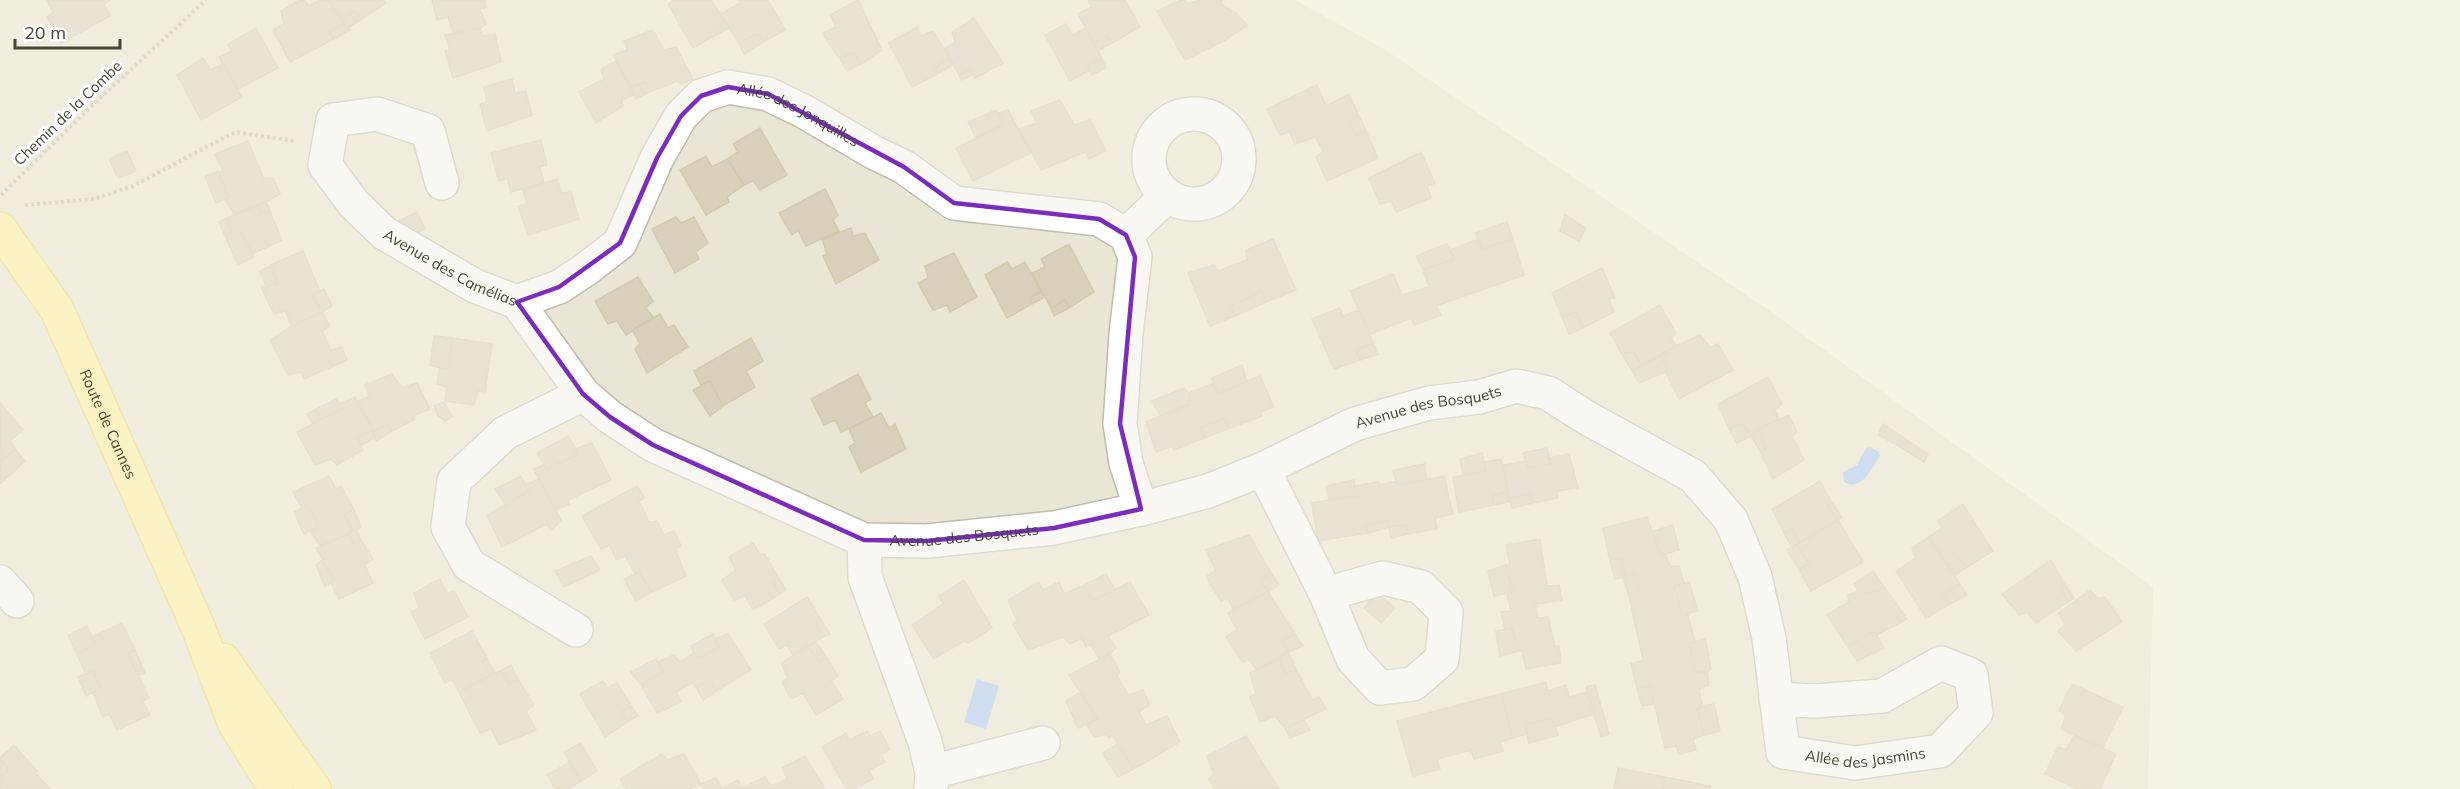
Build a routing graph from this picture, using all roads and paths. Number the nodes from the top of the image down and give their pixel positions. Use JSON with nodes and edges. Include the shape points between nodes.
{"nodes":[{"id":1,"x":206,"y":0,"type":"edge"},
{"id":2,"x":328,"y":149,"type":"junction"},
{"id":3,"x":442,"y":183,"type":"dead end"},
{"id":4,"x":0,"y":196,"type":"edge"},
{"id":5,"x":1167,"y":196,"type":"dead end"},
{"id":6,"x":23,"y":206,"type":"dead end"},
{"id":7,"x":0,"y":229,"type":"edge"},
{"id":8,"x":1126,"y":236,"type":"junction"},
{"id":9,"x":517,"y":302,"type":"junction"},
{"id":10,"x":583,"y":394,"type":"junction"},
{"id":11,"x":1263,"y":469,"type":"junction"},
{"id":12,"x":1141,"y":509,"type":"junction"},
{"id":13,"x":864,"y":540,"type":"junction"},
{"id":14,"x":1326,"y":594,"type":"dead end"},
{"id":15,"x":198,"y":627,"type":"junction"},
{"id":16,"x":576,"y":630,"type":"dead end"},
{"id":17,"x":1776,"y":699,"type":"junction"},
{"id":18,"x":1043,"y":743,"type":"dead end"},
{"id":19,"x":1783,"y":752,"type":"joint"},
{"id":20,"x":932,"y":780,"type":"edge"},
{"id":21,"x":276,"y":789,"type":"edge"},
{"id":22,"x":314,"y":789,"type":"edge"}],
"edges":[{"from":1,"to":4,"type":"path","name":"Chemin de la Combe"},
{"from":2,"to":3,"type":"street","name":"Avenue des Camélias","via":[[333,120],[377,114],[428,131]]},
{"from":2,"to":6,"type":"path","via":[[278,136],[235,132],[133,186],[94,199]]},
{"from":2,"to":9,"type":"street","name":"Avenue des Camélias","via":[[325,165],[354,204],[384,233],[475,286]]},
{"from":5,"to":8,"type":"street"},
{"from":7,"to":15,"type":"main road","name":"Route de Cannes","via":[[57,310]]},
{"from":8,"to":9,"type":"street","name":"Allée des Jonquilles","via":[[1099,219],[954,203],[904,167],[803,111],[768,94],[728,87],[701,96],[681,116],[657,158],[620,243],[559,287]]},
{"from":8,"to":12,"type":"street","via":[[1136,257],[1120,424],[1126,463]]},
{"from":9,"to":10,"type":"street","name":"Avenue des Camélias"},
{"from":10,"to":13,"type":"street","name":"Avenue des Camélias","via":[[653,445]]},
{"from":10,"to":16,"type":"street","via":[[505,433],[454,481],[448,527],[469,565]]},
{"from":11,"to":12,"type":"street","name":"Avenue des Bosquets","via":[[1208,491]]},
{"from":11,"to":14,"type":"street"},
{"from":11,"to":17,"type":"street","name":"Avenue des Bosquets","via":[[1355,424],[1429,403],[1479,397],[1516,386],[1548,393],[1693,476],[1731,520],[1755,577],[1769,638]]},
{"from":12,"to":13,"type":"street","name":"Avenue des Bosquets","via":[[1054,528],[927,541]]},
{"from":13,"to":20,"type":"street","via":[[865,577],[925,741]]},
{"from":15,"to":21,"type":"main road","name":"Route de Cannes","via":[[236,724]]},
{"from":15,"to":22,"type":"main road","name":"Route de Cannes"},
{"from":17,"to":19,"type":"street","name":"Avenue des Bosquets"},
{"from":17,"to":19,"type":"street","name":"Allée des Jasmins","via":[[1814,701],[1882,696],[1941,663],[1971,675],[1976,713],[1940,751],[1855,763]]},
{"from":18,"to":20,"type":"street"}]}
